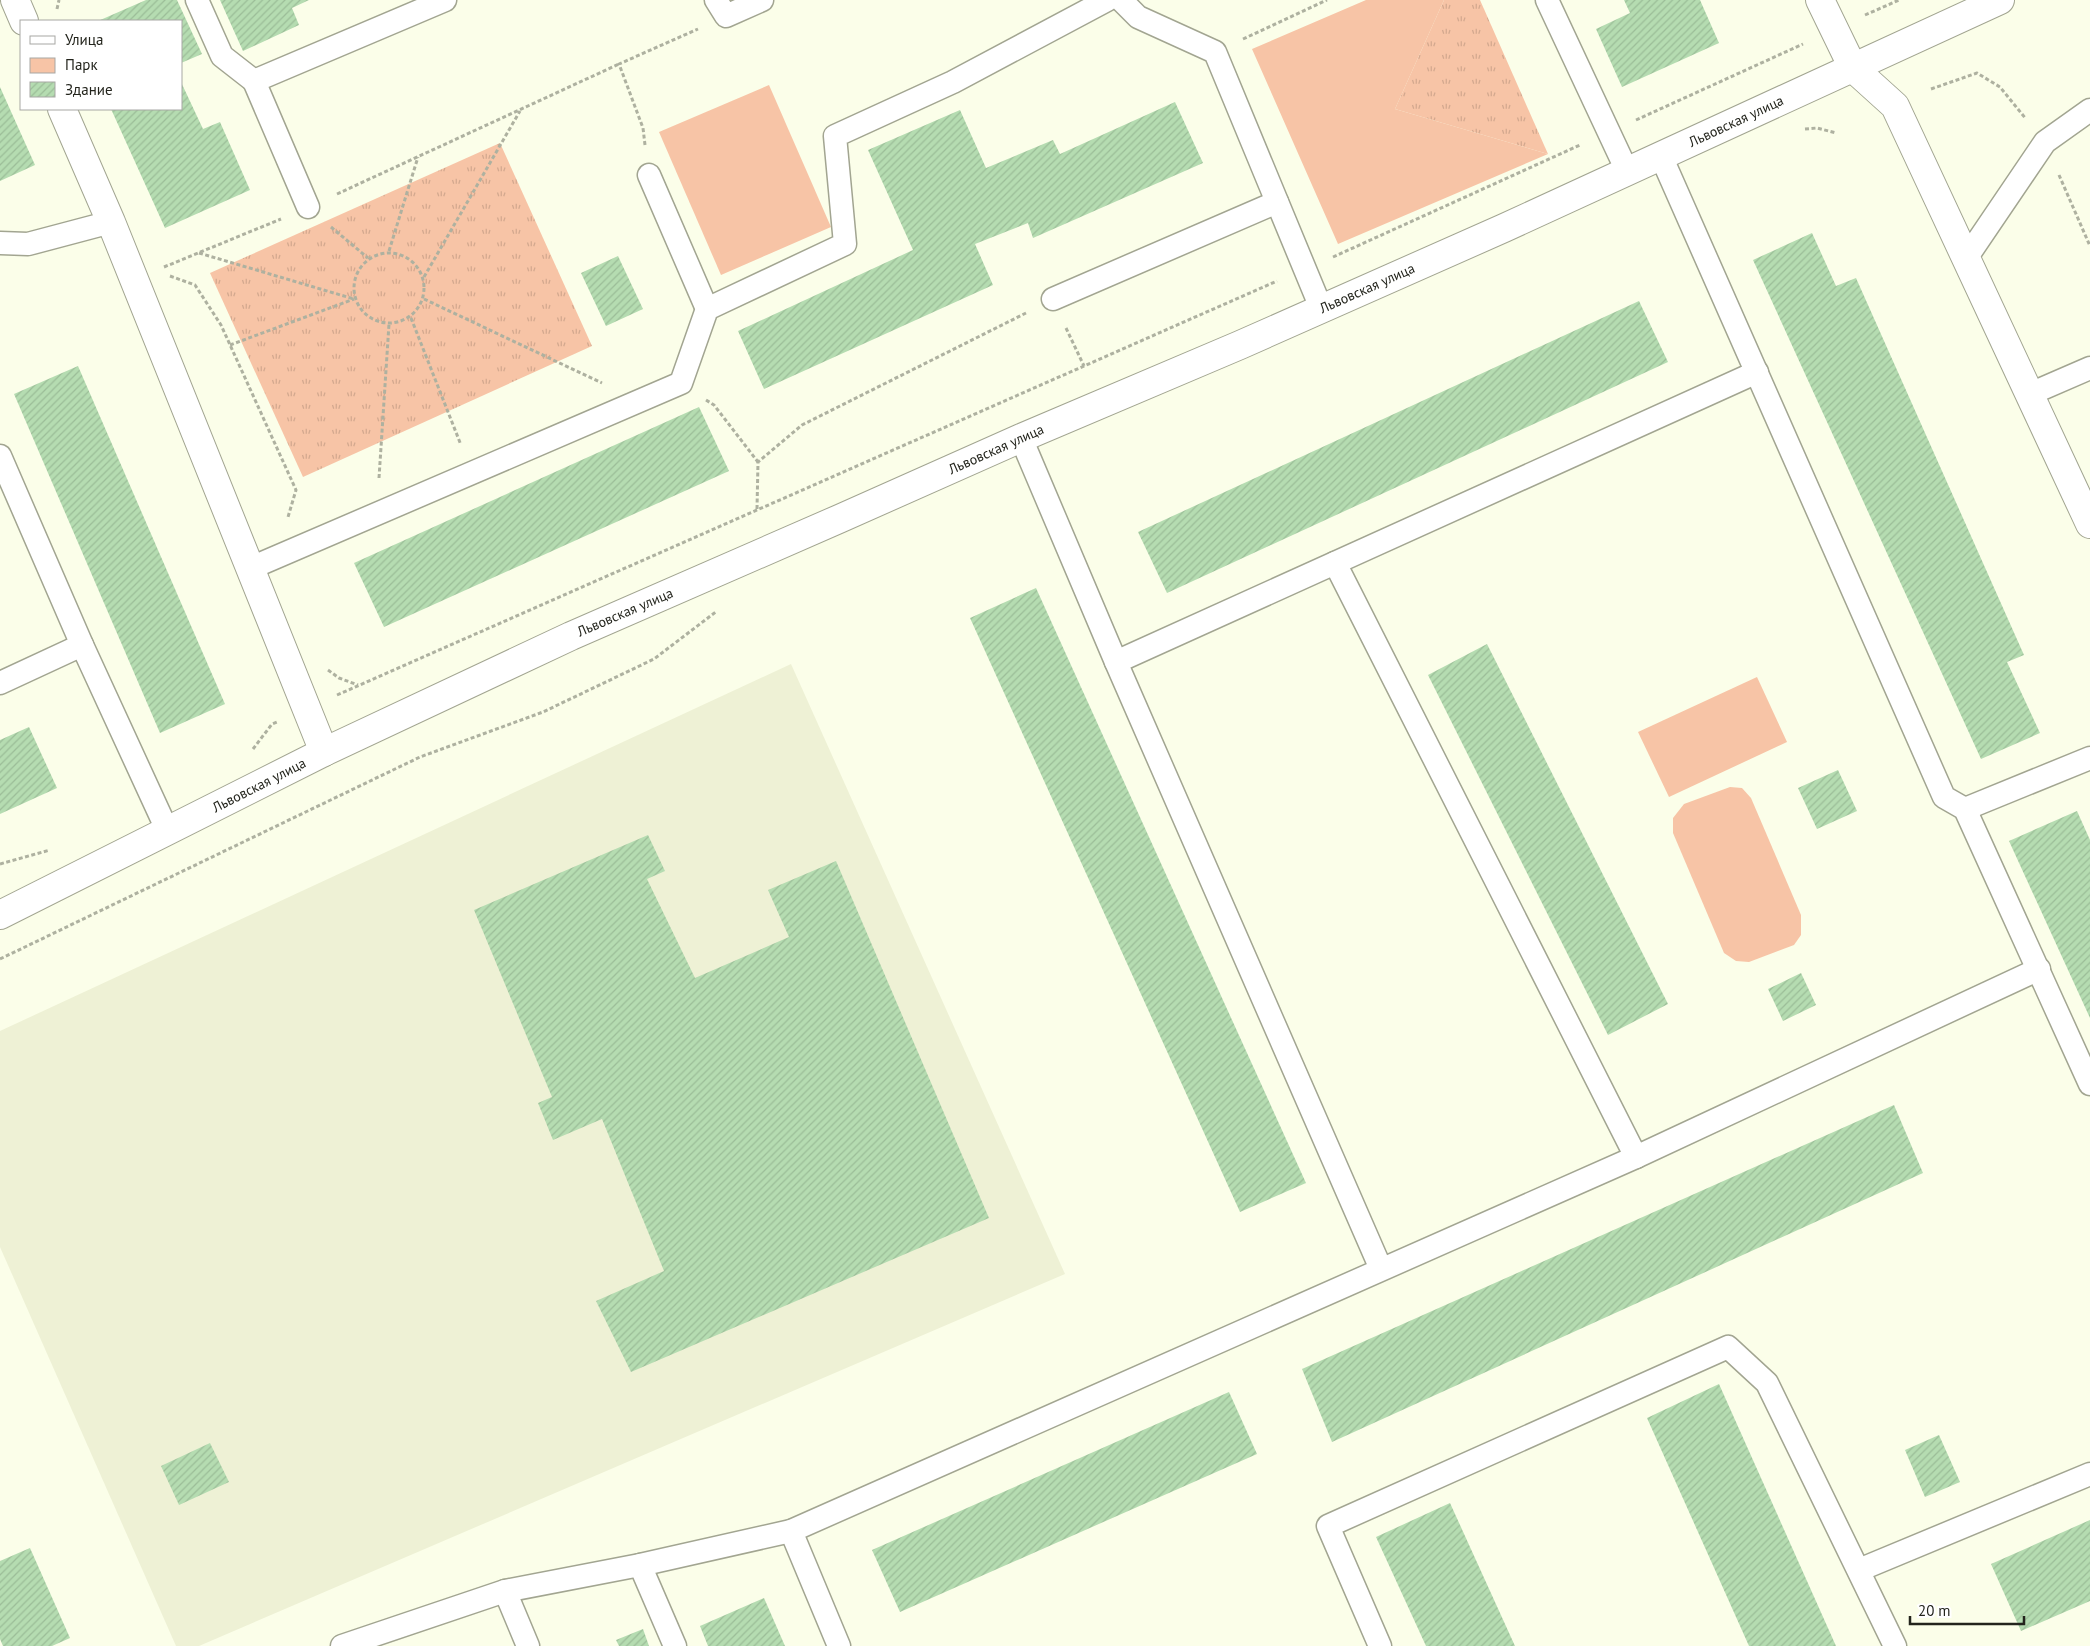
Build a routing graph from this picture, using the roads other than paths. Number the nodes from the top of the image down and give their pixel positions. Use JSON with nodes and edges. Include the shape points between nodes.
{"nodes":[{"id":1,"x":14,"y":0,"type":"edge"},
{"id":2,"x":197,"y":0,"type":"edge"},
{"id":3,"x":445,"y":0,"type":"edge"},
{"id":4,"x":762,"y":0,"type":"edge"},
{"id":5,"x":1107,"y":0,"type":"edge"},
{"id":6,"x":1121,"y":0,"type":"edge"},
{"id":7,"x":1547,"y":0,"type":"edge"},
{"id":8,"x":1820,"y":0,"type":"edge"},
{"id":9,"x":2000,"y":0,"type":"edge"},
{"id":10,"x":721,"y":8,"type":"edge"},
{"id":11,"x":24,"y":20,"type":"edge"},
{"id":12,"x":1853,"y":68,"type":"junction"},
{"id":13,"x":254,"y":81,"type":"junction"},
{"id":14,"x":62,"y":110,"type":"edge"},
{"id":15,"x":2090,"y":110,"type":"edge"},
{"id":16,"x":1661,"y":156,"type":"junction"},
{"id":17,"x":1627,"y":171,"type":"junction"},
{"id":18,"x":649,"y":176,"type":"road end"},
{"id":19,"x":1278,"y":202,"type":"junction"},
{"id":20,"x":308,"y":207,"type":"road end"},
{"id":21,"x":111,"y":222,"type":"junction"},
{"id":22,"x":0,"y":243,"type":"edge"},
{"id":23,"x":1967,"y":258,"type":"junction"},
{"id":24,"x":1053,"y":299,"type":"road end"},
{"id":25,"x":1321,"y":308,"type":"junction"},
{"id":26,"x":707,"y":309,"type":"junction"},
{"id":27,"x":2090,"y":368,"type":"edge"},
{"id":28,"x":1757,"y":372,"type":"junction"},
{"id":29,"x":2030,"y":394,"type":"junction"},
{"id":30,"x":1021,"y":438,"type":"junction"},
{"id":31,"x":0,"y":456,"type":"edge"},
{"id":32,"x":2090,"y":524,"type":"edge"},
{"id":33,"x":1335,"y":563,"type":"junction"},
{"id":34,"x":251,"y":568,"type":"junction"},
{"id":35,"x":82,"y":645,"type":"junction"},
{"id":36,"x":1116,"y":662,"type":"junction"},
{"id":37,"x":0,"y":682,"type":"edge"},
{"id":38,"x":324,"y":752,"type":"junction"},
{"id":39,"x":2090,"y":758,"type":"edge"},
{"id":40,"x":1964,"y":809,"type":"junction"},
{"id":41,"x":168,"y":832,"type":"junction"},
{"id":42,"x":0,"y":915,"type":"edge"},
{"id":43,"x":2039,"y":969,"type":"junction"},
{"id":44,"x":2090,"y":1084,"type":"edge"},
{"id":45,"x":1636,"y":1157,"type":"junction"},
{"id":46,"x":1381,"y":1269,"type":"junction"},
{"id":47,"x":2090,"y":1474,"type":"edge"},
{"id":48,"x":792,"y":1531,"type":"junction"},
{"id":49,"x":640,"y":1565,"type":"junction"},
{"id":50,"x":1859,"y":1570,"type":"junction"},
{"id":51,"x":505,"y":1591,"type":"junction"},
{"id":52,"x":342,"y":1646,"type":"edge"},
{"id":53,"x":528,"y":1646,"type":"edge"},
{"id":54,"x":675,"y":1646,"type":"edge"},
{"id":55,"x":839,"y":1646,"type":"edge"},
{"id":56,"x":1380,"y":1646,"type":"edge"},
{"id":57,"x":1895,"y":1646,"type":"edge"}],
"edges":[{"from":1,"to":11,"type":"street"},
{"from":2,"to":13,"type":"lane","via":[[222,56]]},
{"from":3,"to":13,"type":"lane"},
{"from":4,"to":10,"type":"lane"},
{"from":5,"to":26,"type":"lane","via":[[953,82],[835,136],[845,244]]},
{"from":6,"to":19,"type":"lane","via":[[1138,17],[1215,52]]},
{"from":7,"to":17,"type":"lane"},
{"from":8,"to":12,"type":"street"},
{"from":9,"to":12,"type":"street","name":"Львовская улица"},
{"from":12,"to":16,"type":"street","name":"Львовская улица"},
{"from":12,"to":23,"type":"street","via":[[1895,106]]},
{"from":13,"to":20,"type":"lane"},
{"from":14,"to":21,"type":"street"},
{"from":15,"to":23,"type":"lane","via":[[2045,142]]},
{"from":16,"to":17,"type":"street","name":"Львовская улица"},
{"from":16,"to":28,"type":"lane"},
{"from":17,"to":25,"type":"street","name":"Львовская улица"},
{"from":18,"to":26,"type":"lane"},
{"from":19,"to":24,"type":"lane"},
{"from":19,"to":25,"type":"lane"},
{"from":21,"to":22,"type":"lane","via":[[28,244]]},
{"from":21,"to":34,"type":"street"},
{"from":23,"to":29,"type":"street"},
{"from":25,"to":30,"type":"street","name":"Львовская улица"},
{"from":26,"to":34,"type":"lane","via":[[681,383]]},
{"from":27,"to":29,"type":"lane"},
{"from":28,"to":33,"type":"lane"},
{"from":28,"to":40,"type":"lane","via":[[1944,797]]},
{"from":29,"to":32,"type":"street"},
{"from":30,"to":36,"type":"lane"},
{"from":30,"to":38,"type":"street","name":"Львовская улица","via":[[571,636]]},
{"from":31,"to":35,"type":"lane"},
{"from":33,"to":36,"type":"lane"},
{"from":33,"to":45,"type":"lane"},
{"from":34,"to":38,"type":"street"},
{"from":35,"to":37,"type":"lane"},
{"from":35,"to":41,"type":"lane"},
{"from":36,"to":46,"type":"lane"},
{"from":38,"to":41,"type":"street","name":"Львовская улица"},
{"from":39,"to":40,"type":"lane"},
{"from":40,"to":43,"type":"lane"},
{"from":41,"to":42,"type":"street","name":"Львовская улица"},
{"from":43,"to":44,"type":"lane"},
{"from":43,"to":45,"type":"lane"},
{"from":45,"to":46,"type":"lane"},
{"from":46,"to":48,"type":"lane"},
{"from":47,"to":50,"type":"lane"},
{"from":48,"to":49,"type":"lane"},
{"from":48,"to":55,"type":"lane"},
{"from":49,"to":51,"type":"lane"},
{"from":49,"to":54,"type":"lane"},
{"from":50,"to":56,"type":"lane","via":[[1767,1383],[1728,1347],[1328,1526]]},
{"from":50,"to":57,"type":"lane"},
{"from":51,"to":52,"type":"lane"},
{"from":51,"to":53,"type":"lane"}]}
